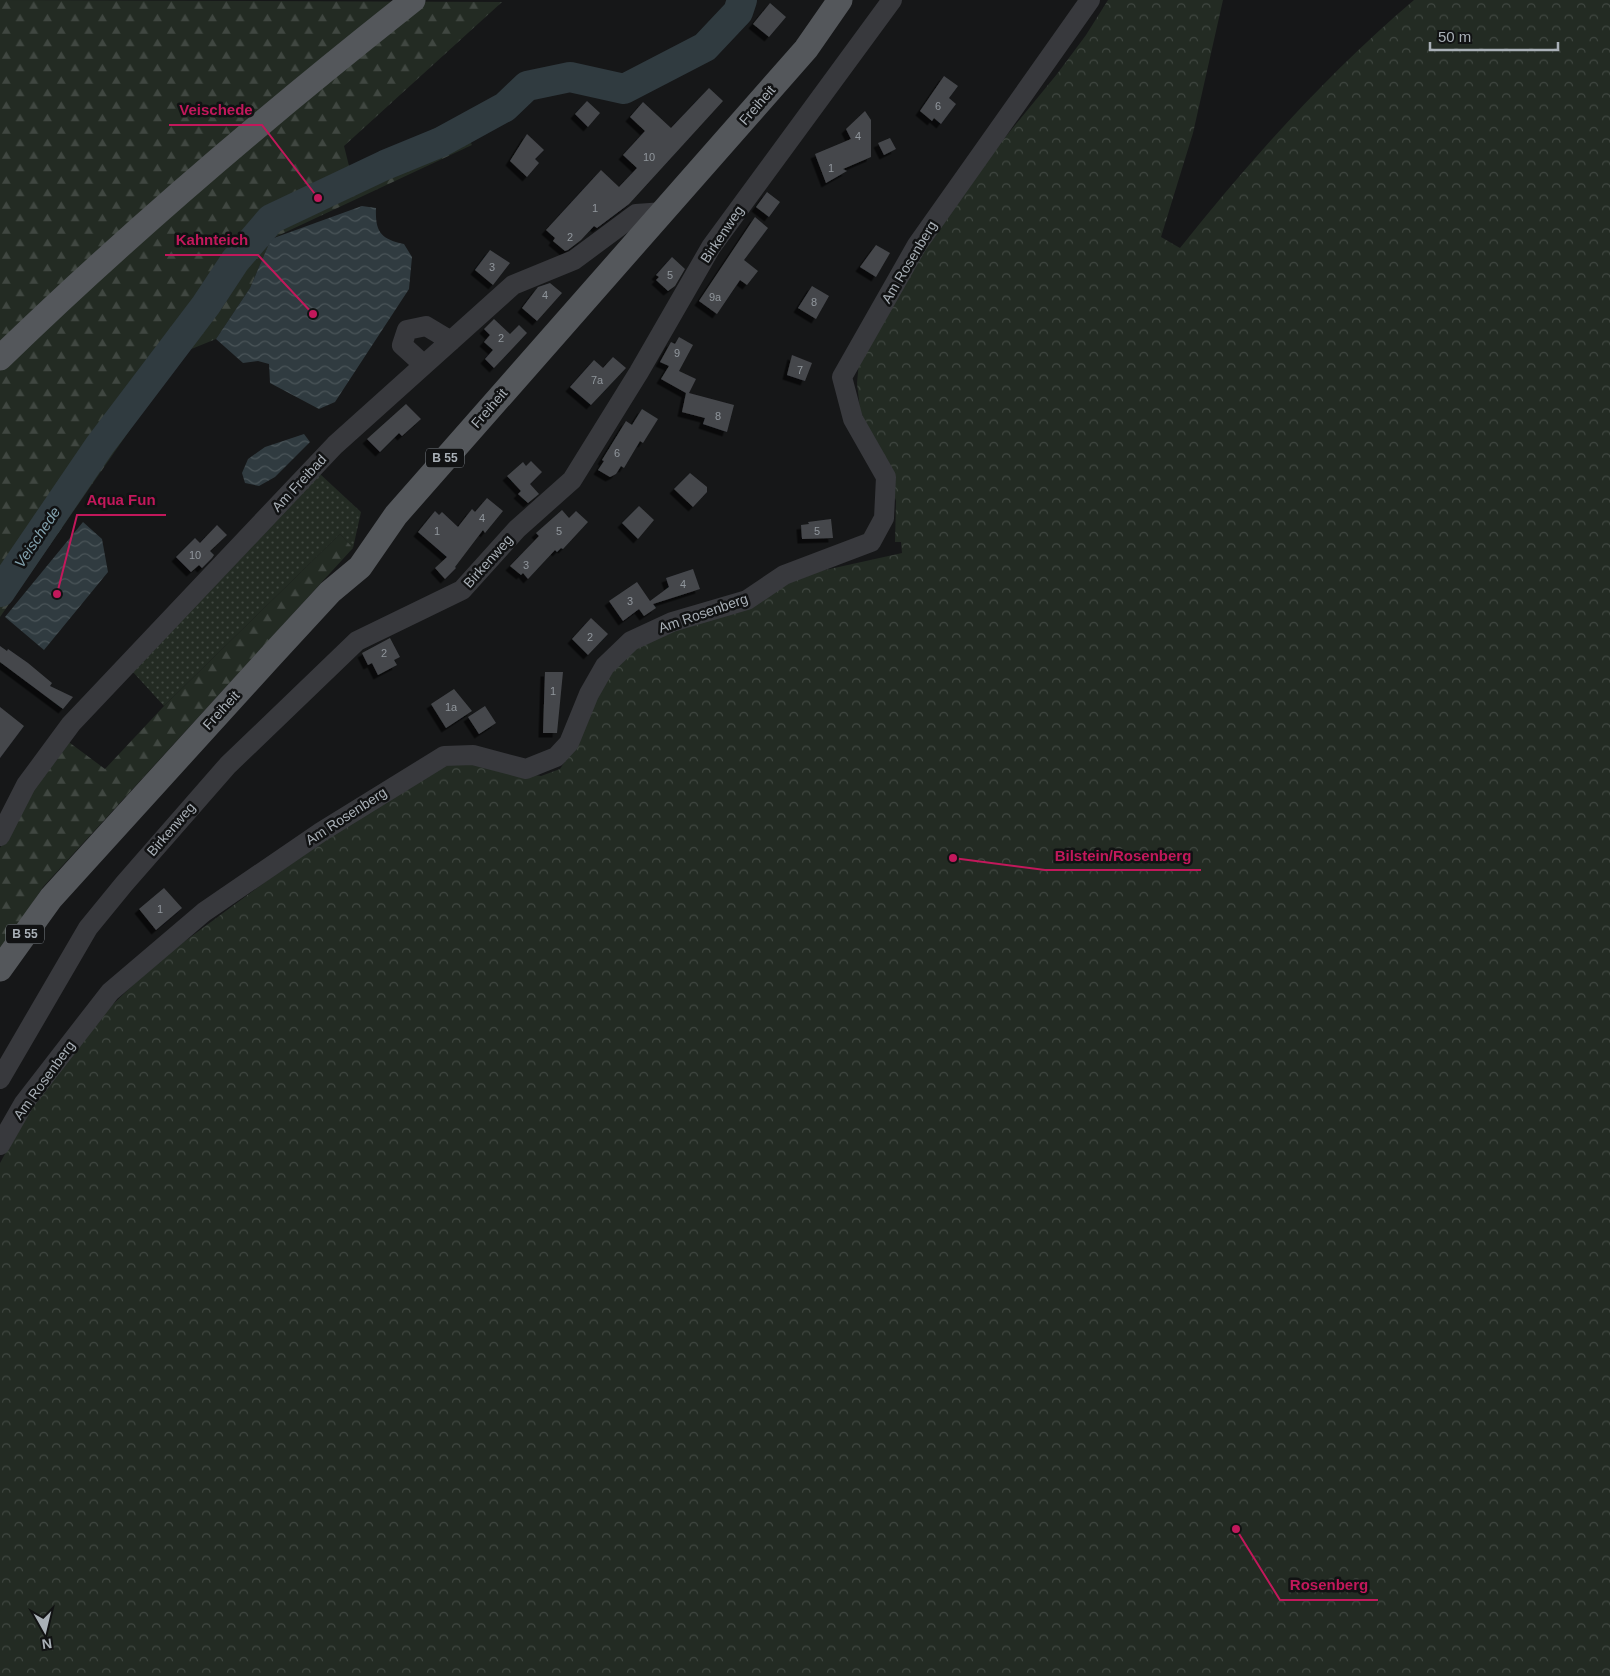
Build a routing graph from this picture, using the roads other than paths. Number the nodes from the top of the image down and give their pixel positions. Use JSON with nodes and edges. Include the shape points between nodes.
{"nodes":[{"id":1,"x":413,"y":0,"type":"edge"},
{"id":2,"x":840,"y":0,"type":"edge"},
{"id":3,"x":892,"y":0,"type":"edge"},
{"id":4,"x":1090,"y":0,"type":"edge"},
{"id":5,"x":664,"y":212,"type":"junction"},
{"id":6,"x":451,"y":341,"type":"junction"},
{"id":7,"x":0,"y":358,"type":"edge"},
{"id":8,"x":424,"y":365,"type":"junction"},
{"id":9,"x":0,"y":836,"type":"edge"},
{"id":10,"x":0,"y":969,"type":"edge"},
{"id":11,"x":0,"y":1079,"type":"edge"},
{"id":12,"x":0,"y":1145,"type":"edge"}],
"edges":[{"from":1,"to":7,"type":"main road","via":[[307,84],[78,283]]},
{"from":2,"to":5,"type":"main road","name":"Freiheit","number":"B 55","via":[[806,49]]},
{"from":3,"to":11,"type":"street","name":"Birkenweg","via":[[711,247],[572,480],[517,529],[462,590],[357,641],[228,765],[88,928]]},
{"from":4,"to":12,"type":"street","name":"Am Rosenberg","via":[[917,245],[842,377],[853,419],[886,476],[884,518],[871,542],[784,575],[747,600],[672,622],[631,641],[605,666],[569,743],[556,757],[526,769],[473,755],[444,756],[348,813],[204,912],[110,992],[24,1102]]},
{"from":5,"to":6,"type":"street","name":"Am Freibad","via":[[636,214],[574,260],[513,285]]},
{"from":5,"to":10,"type":"main road","name":"Freiheit","number":"B 55","via":[[396,515],[360,567],[330,592],[51,898]]},
{"from":6,"to":8,"type":"street","name":"Am Freibad"},
{"from":6,"to":8,"type":"street","via":[[426,326],[407,330],[402,344]]},
{"from":8,"to":9,"type":"street","name":"Am Freibad","via":[[335,445],[71,724],[26,785]]}]}
